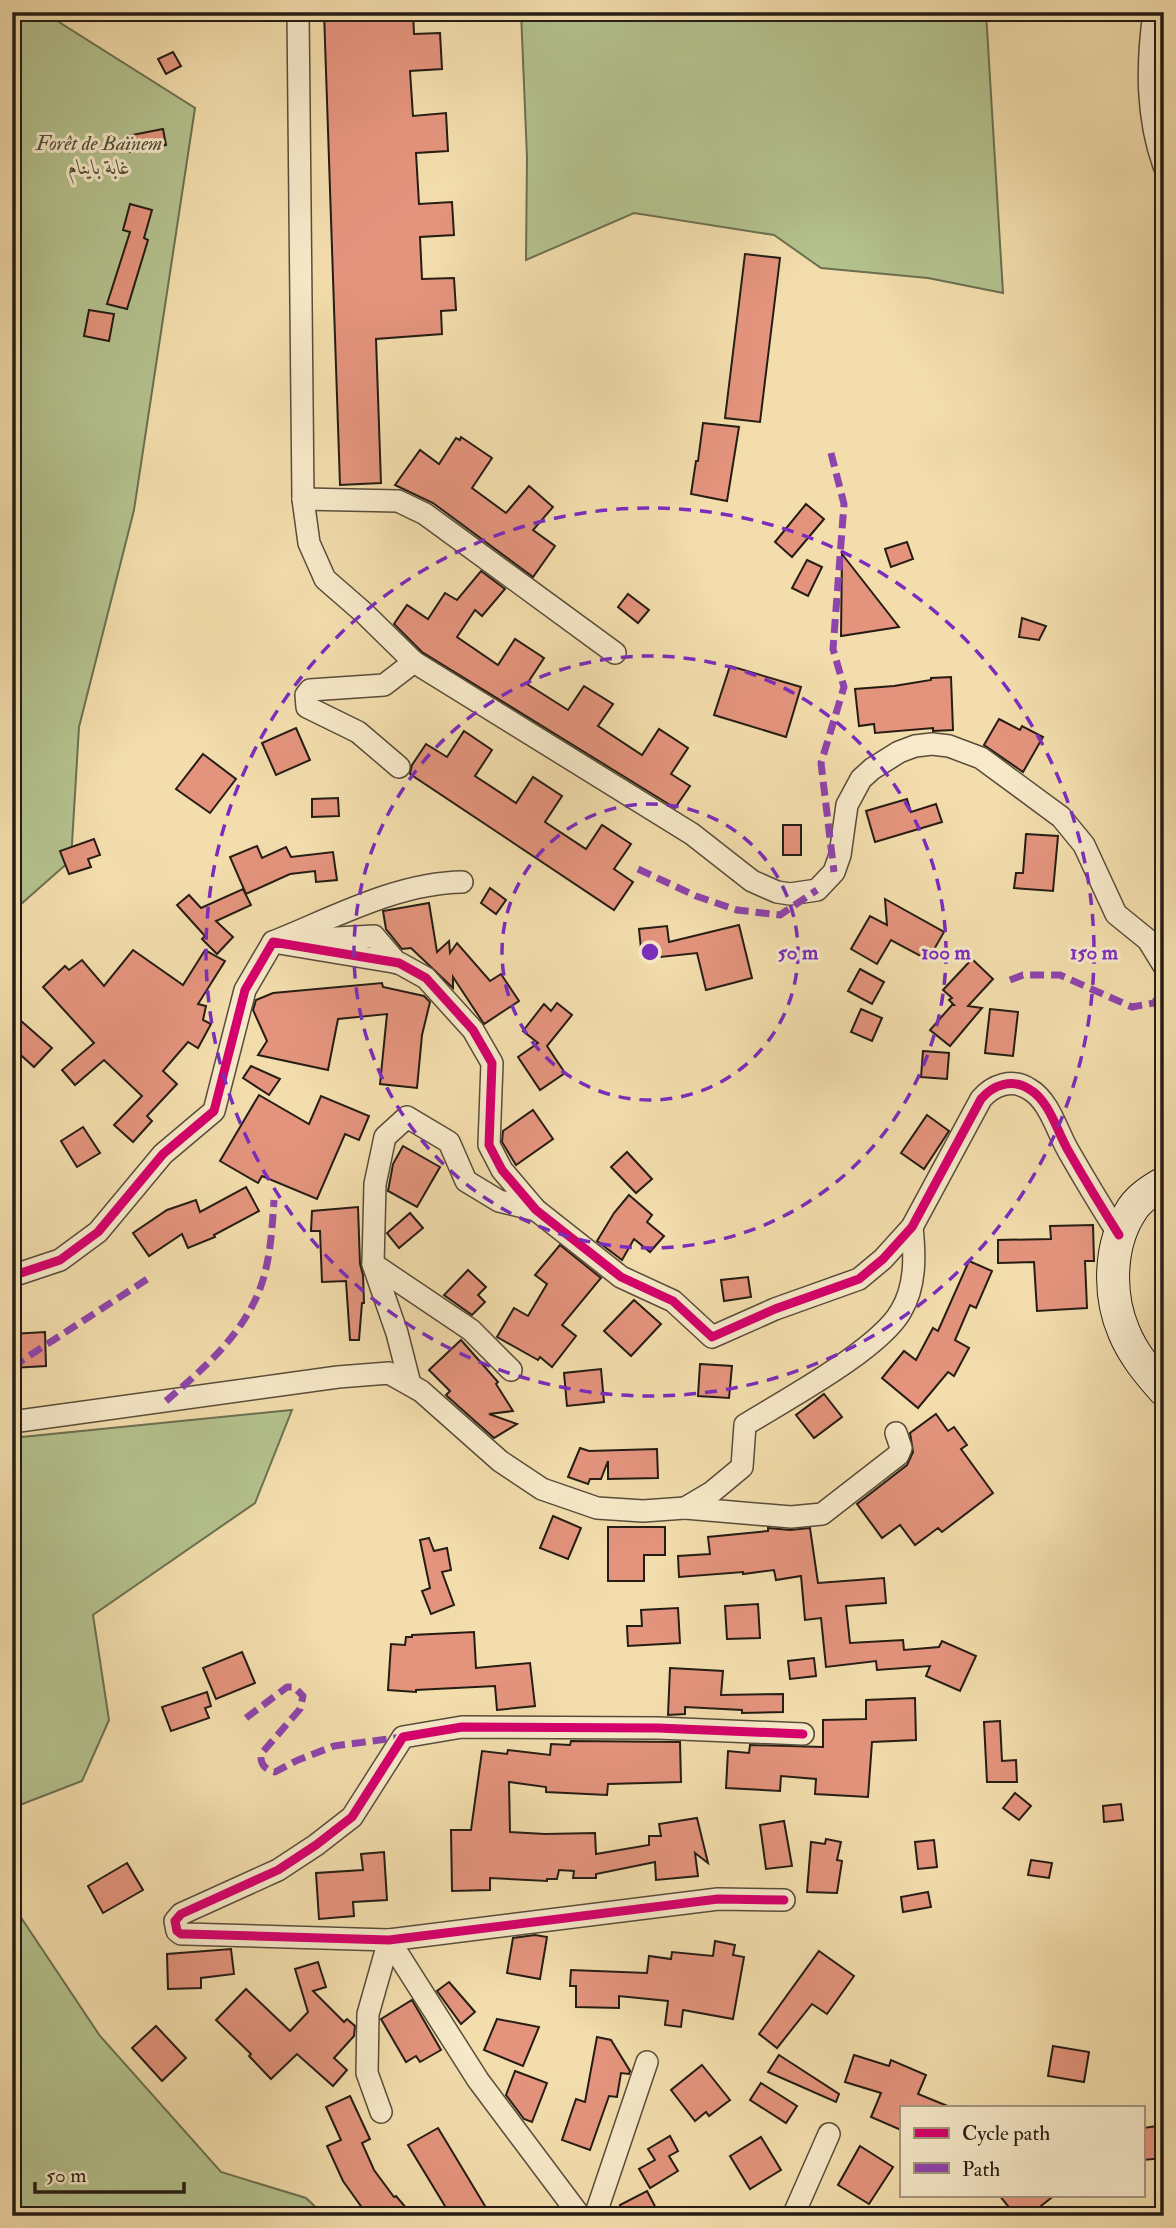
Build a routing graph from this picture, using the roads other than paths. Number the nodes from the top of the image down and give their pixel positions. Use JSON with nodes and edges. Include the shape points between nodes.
{"nodes":[{"id":1,"x":298,"y":12,"type":"edge"},
{"id":2,"x":1154,"y":12,"type":"edge"},
{"id":3,"x":1164,"y":166,"type":"edge"},
{"id":4,"x":303,"y":499,"type":"junction"},
{"id":5,"x":615,"y":653,"type":"dead end"},
{"id":6,"x":414,"y":662,"type":"junction"},
{"id":7,"x":399,"y":767,"type":"dead end"},
{"id":8,"x":462,"y":882,"type":"dead end"},
{"id":9,"x":273,"y":942,"type":"junction"},
{"id":10,"x":1164,"y":966,"type":"edge"},
{"id":11,"x":1164,"y":1182,"type":"edge"},
{"id":12,"x":536,"y":1210,"type":"junction"},
{"id":13,"x":912,"y":1227,"type":"junction"},
{"id":14,"x":1119,"y":1235,"type":"junction"},
{"id":15,"x":373,"y":1264,"type":"junction"},
{"id":16,"x":12,"y":1276,"type":"edge"},
{"id":17,"x":511,"y":1370,"type":"dead end"},
{"id":18,"x":410,"y":1384,"type":"junction"},
{"id":19,"x":1164,"y":1390,"type":"edge"},
{"id":20,"x":12,"y":1422,"type":"edge"},
{"id":21,"x":896,"y":1433,"type":"dead end"},
{"id":22,"x":685,"y":1508,"type":"junction"},
{"id":23,"x":803,"y":1734,"type":"dead end"},
{"id":24,"x":783,"y":1900,"type":"dead end"},
{"id":25,"x":388,"y":1940,"type":"junction"},
{"id":26,"x":647,"y":2062,"type":"dead end"},
{"id":27,"x":381,"y":2112,"type":"dead end"},
{"id":28,"x":829,"y":2134,"type":"dead end"},
{"id":29,"x":580,"y":2216,"type":"edge"},
{"id":30,"x":595,"y":2216,"type":"edge"},
{"id":31,"x":793,"y":2216,"type":"edge"}],
"edges":[{"from":1,"to":4,"type":"street"},
{"from":2,"to":3,"type":"street","via":[[1149,101]]},
{"from":4,"to":5,"type":"street","via":[[398,501],[425,514]]},
{"from":4,"to":6,"type":"street","via":[[309,543],[325,579]]},
{"from":6,"to":7,"type":"street","via":[[384,685],[310,690],[305,700],[307,707],[358,732]]},
{"from":6,"to":10,"type":"street","via":[[692,834],[752,881],[777,892],[817,890],[834,872],[847,805],[856,785],[872,769],[898,752],[932,744],[981,758],[1061,817],[1084,845],[1116,914],[1148,940]]},
{"from":8,"to":9,"type":"street","via":[[444,882],[370,902]]},
{"from":9,"to":12,"type":"street","via":[[374,936],[397,963],[426,978],[444,996],[473,1030],[492,1063],[489,1145],[502,1170]]},
{"from":9,"to":16,"type":"street","via":[[245,990],[214,1111],[163,1154],[97,1232],[60,1260]]},
{"from":11,"to":14,"type":"street","via":[[1132,1208]]},
{"from":12,"to":13,"type":"street","via":[[621,1278],[673,1301],[712,1336],[859,1279]]},
{"from":12,"to":15,"type":"street","via":[[499,1201],[466,1181],[449,1142],[407,1118],[385,1137],[375,1184]]},
{"from":13,"to":14,"type":"street","via":[[981,1099],[994,1088],[1010,1084],[1028,1088],[1042,1101]]},
{"from":13,"to":22,"type":"street","via":[[915,1256],[911,1284],[901,1311],[882,1335],[745,1425],[742,1467]]},
{"from":14,"to":19,"type":"street","via":[[1113,1267],[1123,1330],[1137,1358]]},
{"from":15,"to":17,"type":"street","via":[[471,1330]]},
{"from":15,"to":18,"type":"street"},
{"from":18,"to":20,"type":"street","via":[[389,1373],[338,1377]]},
{"from":18,"to":22,"type":"street","via":[[500,1461],[542,1489],[597,1508]]},
{"from":21,"to":22,"type":"street","via":[[901,1448],[898,1455],[822,1514],[791,1517]]},
{"from":23,"to":25,"type":"street","via":[[462,1727],[403,1737],[352,1817],[278,1870],[181,1914],[175,1921],[177,1931],[186,1934]]},
{"from":24,"to":25,"type":"street","via":[[718,1899]]},
{"from":25,"to":27,"type":"street","via":[[368,2014],[367,2073]]},
{"from":25,"to":29,"type":"street","via":[[478,2080]]},
{"from":26,"to":30,"type":"street"},
{"from":28,"to":31,"type":"street"}]}
